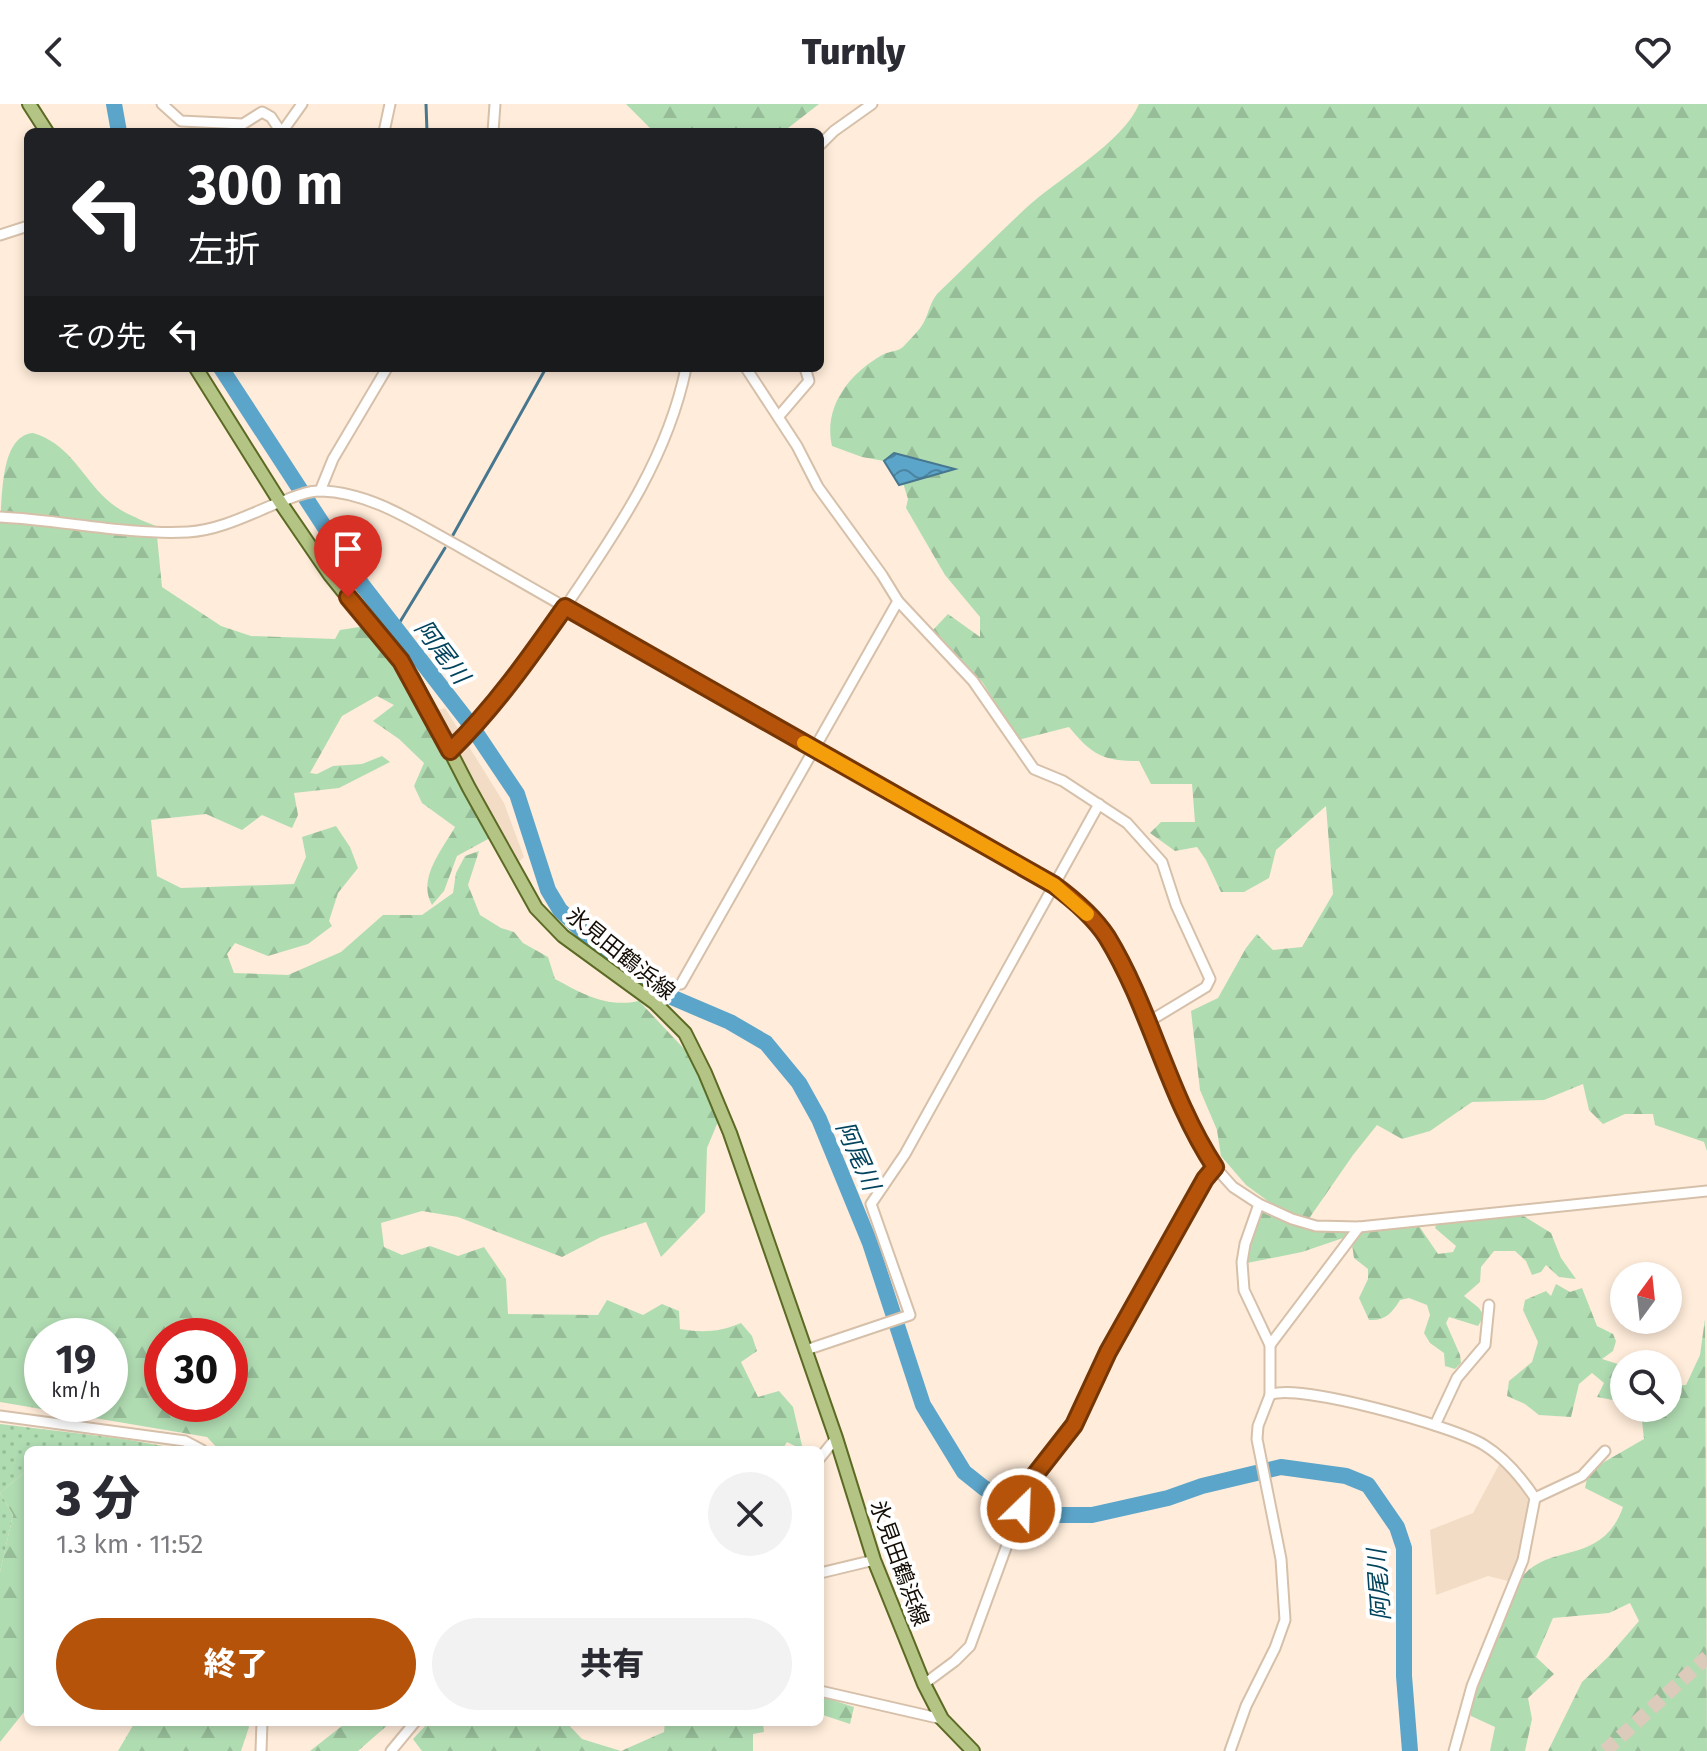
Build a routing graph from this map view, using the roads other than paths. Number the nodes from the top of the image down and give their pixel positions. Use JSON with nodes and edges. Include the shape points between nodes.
{"nodes":[{"id":1,"x":29,"y":104,"type":"edge"},
{"id":2,"x":162,"y":104,"type":"edge"},
{"id":3,"x":302,"y":104,"type":"edge"},
{"id":4,"x":390,"y":104,"type":"edge"},
{"id":5,"x":495,"y":104,"type":"edge"},
{"id":6,"x":872,"y":104,"type":"edge"},
{"id":7,"x":44,"y":128,"type":"edge"},
{"id":8,"x":279,"y":128,"type":"edge"},
{"id":9,"x":284,"y":128,"type":"edge"},
{"id":10,"x":385,"y":128,"type":"edge"},
{"id":11,"x":493,"y":128,"type":"edge"},
{"id":12,"x":824,"y":141,"type":"edge"},
{"id":13,"x":24,"y":227,"type":"edge"},
{"id":14,"x":0,"y":235,"type":"edge"},
{"id":15,"x":199,"y":372,"type":"edge"},
{"id":16,"x":385,"y":372,"type":"edge"},
{"id":17,"x":685,"y":372,"type":"edge"},
{"id":18,"x":749,"y":372,"type":"edge"},
{"id":19,"x":806,"y":372,"type":"edge"},
{"id":20,"x":779,"y":416,"type":"junction"},
{"id":21,"x":320,"y":491,"type":"junction"},
{"id":22,"x":286,"y":501,"type":"junction"},
{"id":23,"x":0,"y":517,"type":"edge"},
{"id":24,"x":898,"y":601,"type":"junction"},
{"id":25,"x":565,"y":607,"type":"junction"},
{"id":26,"x":814,"y":749,"type":"junction"},
{"id":27,"x":450,"y":751,"type":"junction"},
{"id":28,"x":1099,"y":804,"type":"junction"},
{"id":29,"x":1054,"y":885,"type":"junction"},
{"id":30,"x":681,"y":984,"type":"dead end"},
{"id":31,"x":1148,"y":1022,"type":"junction"},
{"id":32,"x":1215,"y":1167,"type":"junction"},
{"id":33,"x":1707,"y":1191,"type":"edge"},
{"id":34,"x":1259,"y":1204,"type":"junction"},
{"id":35,"x":1359,"y":1227,"type":"junction"},
{"id":36,"x":1489,"y":1305,"type":"dead end"},
{"id":37,"x":1270,"y":1345,"type":"junction"},
{"id":38,"x":806,"y":1350,"type":"junction"},
{"id":39,"x":1270,"y":1395,"type":"junction"},
{"id":40,"x":0,"y":1416,"type":"edge"},
{"id":41,"x":1435,"y":1425,"type":"junction"},
{"id":42,"x":836,"y":1438,"type":"junction"},
{"id":43,"x":194,"y":1446,"type":"edge"},
{"id":44,"x":1605,"y":1451,"type":"dead end"},
{"id":45,"x":824,"y":1453,"type":"edge"},
{"id":46,"x":1535,"y":1498,"type":"junction"},
{"id":47,"x":874,"y":1560,"type":"junction"},
{"id":48,"x":824,"y":1572,"type":"edge"},
{"id":49,"x":924,"y":1684,"type":"junction"},
{"id":50,"x":824,"y":1692,"type":"edge"},
{"id":51,"x":942,"y":1719,"type":"junction"},
{"id":52,"x":262,"y":1726,"type":"edge"},
{"id":53,"x":412,"y":1726,"type":"edge"},
{"id":54,"x":261,"y":1751,"type":"edge"},
{"id":55,"x":391,"y":1751,"type":"edge"},
{"id":56,"x":973,"y":1751,"type":"edge"},
{"id":57,"x":1230,"y":1751,"type":"edge"},
{"id":58,"x":1454,"y":1751,"type":"edge"}],
"edges":[{"from":1,"to":7,"type":"main road"},
{"from":2,"to":8,"type":"street","via":[[181,121],[243,124],[262,112]]},
{"from":3,"to":9,"type":"street"},
{"from":4,"to":10,"type":"street"},
{"from":5,"to":11,"type":"street"},
{"from":6,"to":12,"type":"street"},
{"from":13,"to":14,"type":"street"},
{"from":15,"to":22,"type":"main road","name":"氷見田鶴浜線"},
{"from":16,"to":21,"type":"street"},
{"from":17,"to":25,"type":"street","via":[[661,451],[631,508]]},
{"from":18,"to":20,"type":"street"},
{"from":19,"to":20,"type":"street","via":[[809,381]]},
{"from":20,"to":24,"type":"street","via":[[818,487]]},
{"from":21,"to":22,"type":"street"},
{"from":21,"to":25,"type":"street","via":[[370,501],[397,513]]},
{"from":22,"to":23,"type":"street","via":[[191,532]]},
{"from":22,"to":27,"type":"main road","name":"氷見田鶴浜線","via":[[330,575],[401,661]]},
{"from":24,"to":26,"type":"street"},
{"from":24,"to":28,"type":"street","via":[[973,681],[1034,769]]},
{"from":25,"to":26,"type":"street"},
{"from":25,"to":27,"type":"street","via":[[534,653]]},
{"from":26,"to":29,"type":"street"},
{"from":26,"to":30,"type":"street"},
{"from":27,"to":38,"type":"main road","name":"氷見田鶴浜線","via":[[536,908],[563,936],[655,1003],[685,1033],[730,1133]]},
{"from":28,"to":29,"type":"street"},
{"from":28,"to":31,"type":"street","via":[[1127,823],[1162,862],[1210,979],[1206,987]]},
{"from":29,"to":31,"type":"street","via":[[1106,936]]},
{"from":29,"to":38,"type":"street","via":[[905,1154],[871,1204],[910,1315]]},
{"from":31,"to":32,"type":"street","via":[[1195,1137]]},
{"from":32,"to":34,"type":"street"},
{"from":32,"to":49,"type":"street","via":[[1120,1329],[1074,1425],[1029,1485],[970,1646]]},
{"from":33,"to":35,"type":"street"},
{"from":34,"to":35,"type":"street","via":[[1316,1226]]},
{"from":34,"to":37,"type":"street","via":[[1245,1244],[1244,1290]]},
{"from":35,"to":37,"type":"street"},
{"from":36,"to":41,"type":"street","via":[[1485,1345],[1457,1378]]},
{"from":37,"to":39,"type":"street"},
{"from":38,"to":42,"type":"main road","name":"氷見田鶴浜線"},
{"from":39,"to":41,"type":"street","via":[[1314,1394]]},
{"from":39,"to":57,"type":"street","via":[[1258,1426],[1258,1449],[1281,1559],[1285,1620]]},
{"from":40,"to":43,"type":"street"},
{"from":41,"to":46,"type":"street","via":[[1485,1445],[1517,1472]]},
{"from":42,"to":45,"type":"street"},
{"from":42,"to":47,"type":"main road","name":"氷見田鶴浜線"},
{"from":44,"to":46,"type":"street","via":[[1582,1476]]},
{"from":46,"to":58,"type":"street","via":[[1523,1560],[1472,1686]]},
{"from":47,"to":48,"type":"street"},
{"from":47,"to":49,"type":"main road","name":"氷見田鶴浜線"},
{"from":49,"to":51,"type":"main road","name":"氷見田鶴浜線"},
{"from":50,"to":51,"type":"street"},
{"from":51,"to":56,"type":"main road","name":"氷見田鶴浜線"},
{"from":52,"to":54,"type":"street"},
{"from":53,"to":55,"type":"street"}]}
